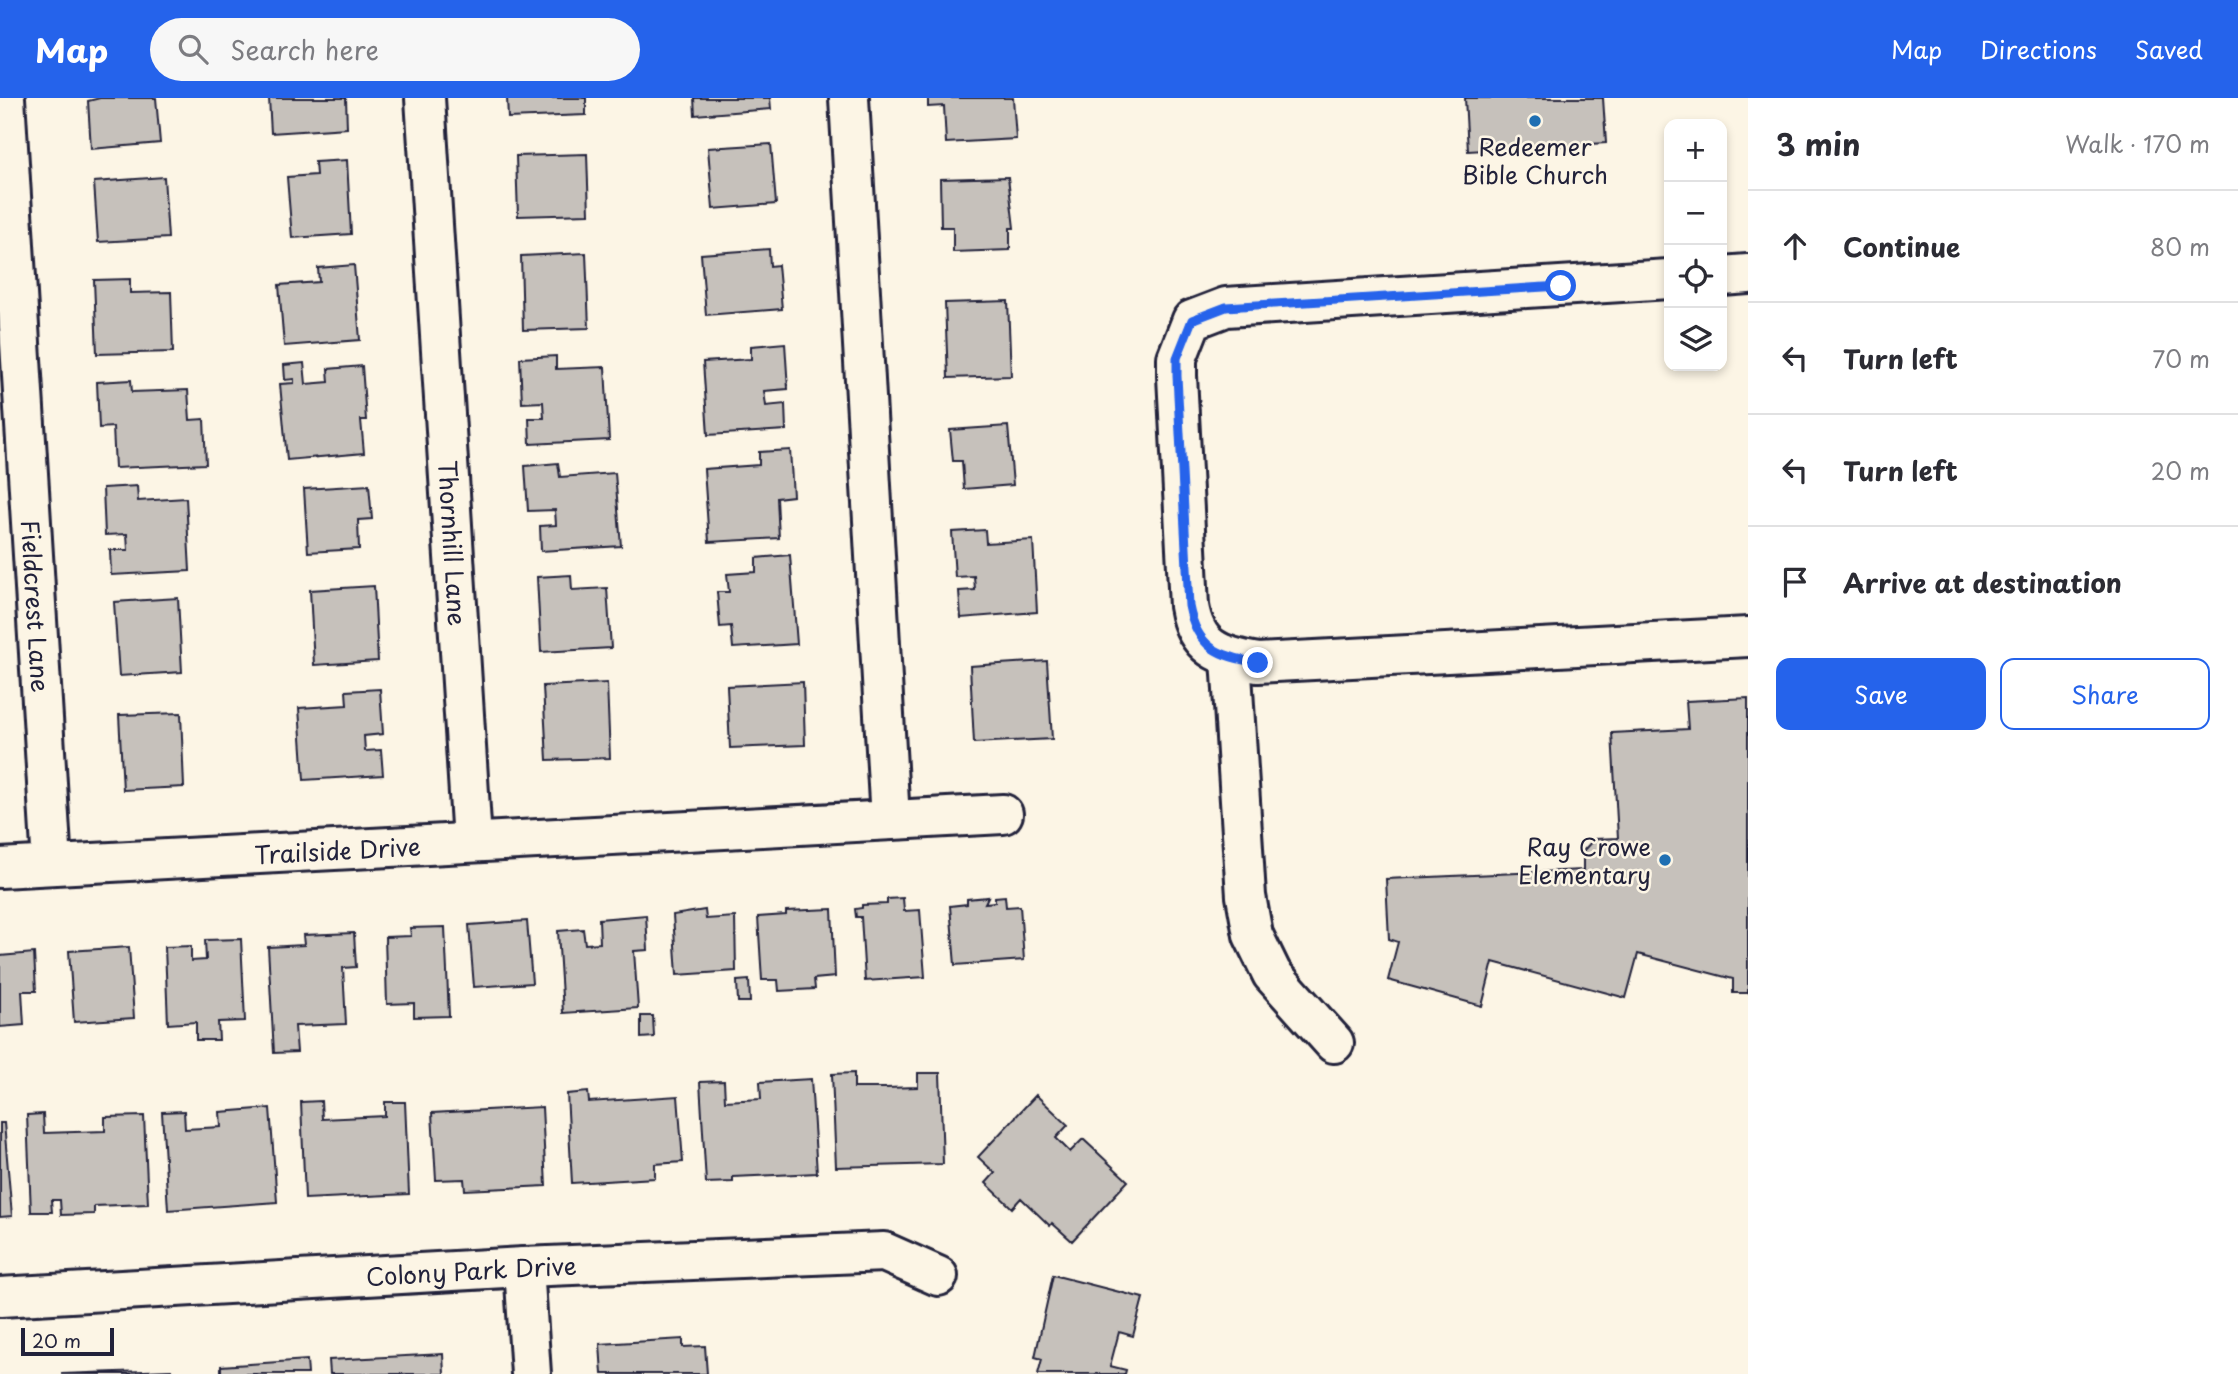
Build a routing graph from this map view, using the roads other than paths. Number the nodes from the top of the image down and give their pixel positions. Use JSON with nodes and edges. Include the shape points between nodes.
{"nodes":[{"id":1,"x":5,"y":98,"type":"edge"},
{"id":2,"x":425,"y":98,"type":"edge"},
{"id":3,"x":849,"y":98,"type":"edge"},
{"id":4,"x":1748,"y":274,"type":"edge"},
{"id":5,"x":1727,"y":276,"type":"edge"},
{"id":6,"x":1664,"y":279,"type":"edge"},
{"id":7,"x":1748,"y":637,"type":"edge"},
{"id":8,"x":1231,"y":658,"type":"junction"},
{"id":9,"x":1003,"y":814,"type":"dead end"},
{"id":10,"x":890,"y":820,"type":"junction"},
{"id":11,"x":472,"y":841,"type":"junction"},
{"id":12,"x":52,"y":864,"type":"junction"},
{"id":13,"x":0,"y":867,"type":"edge"},
{"id":14,"x":1334,"y":1043,"type":"dead end"},
{"id":15,"x":524,"y":1267,"type":"junction"},
{"id":16,"x":938,"y":1276,"type":"dead end"},
{"id":17,"x":0,"y":1297,"type":"edge"},
{"id":18,"x":531,"y":1374,"type":"edge"}],
"edges":[{"from":1,"to":12,"type":"street","name":"Fieldcrest Lane"},
{"from":2,"to":11,"type":"street","name":"Thornhill Lane"},
{"from":3,"to":10,"type":"street"},
{"from":4,"to":5,"type":"street"},
{"from":6,"to":8,"type":"street","via":[[1226,307],[1192,320],[1177,358],[1189,606],[1193,630],[1208,646]]},
{"from":7,"to":8,"type":"street","via":[[1258,663]]},
{"from":8,"to":14,"type":"street","via":[[1246,896],[1253,935],[1272,974]]},
{"from":9,"to":10,"type":"street","name":"Trailside Drive"},
{"from":10,"to":11,"type":"street","name":"Trailside Drive"},
{"from":11,"to":12,"type":"street","name":"Trailside Drive"},
{"from":12,"to":13,"type":"street","name":"Trailside Drive"},
{"from":15,"to":16,"type":"street","name":"Colony Park Drive","via":[[884,1252]]},
{"from":15,"to":17,"type":"street","name":"Colony Park Drive"},
{"from":15,"to":18,"type":"street"}]}
